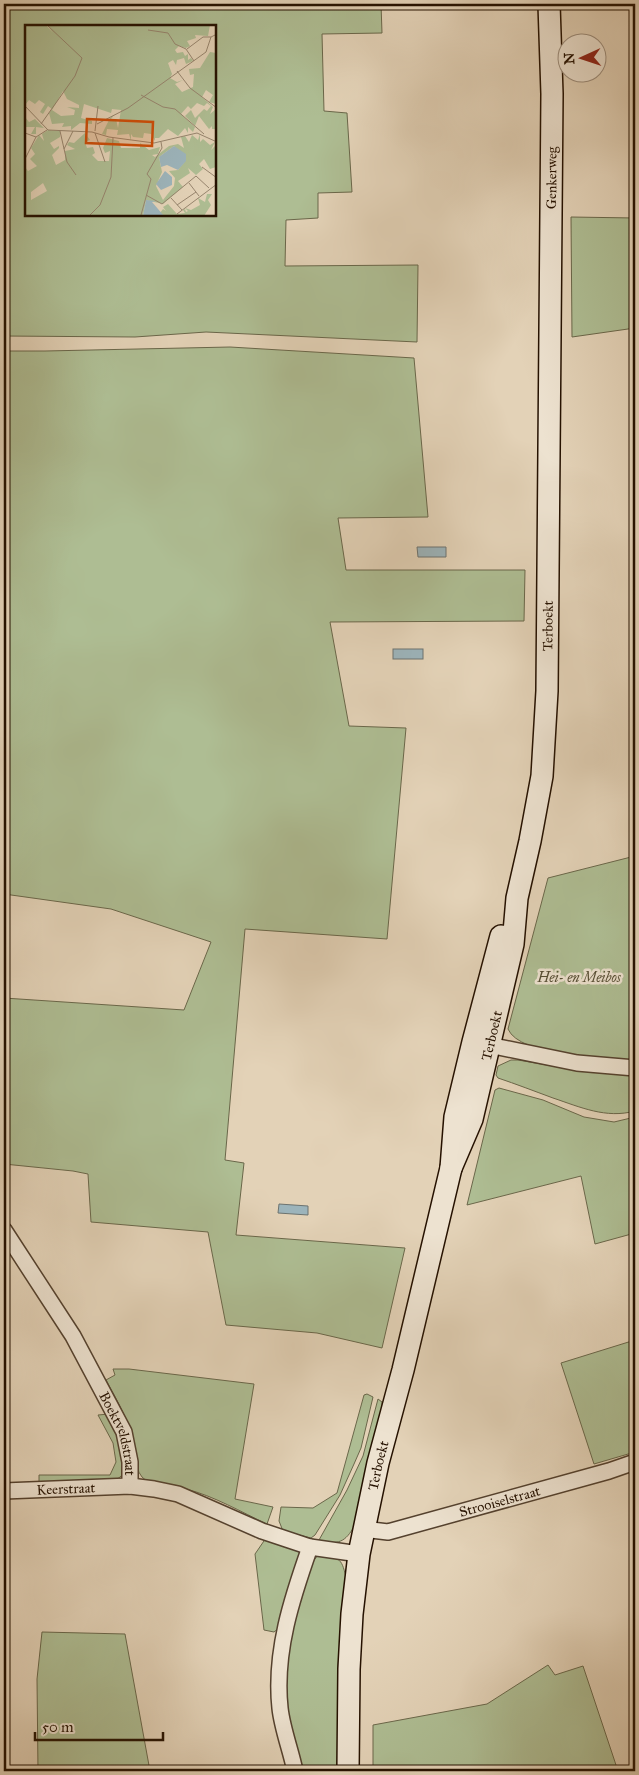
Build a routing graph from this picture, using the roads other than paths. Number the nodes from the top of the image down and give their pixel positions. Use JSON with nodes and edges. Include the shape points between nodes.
{"nodes":[{"id":1,"x":549,"y":4,"type":"edge"},
{"id":2,"x":550,"y":350,"type":"joint"},
{"id":3,"x":482,"y":1044,"type":"junction"},
{"id":4,"x":635,"y":1068,"type":"edge"},
{"id":5,"x":4,"y":1230,"type":"edge"},
{"id":6,"x":635,"y":1462,"type":"edge"},
{"id":7,"x":130,"y":1486,"type":"junction"},
{"id":8,"x":4,"y":1491,"type":"edge"},
{"id":9,"x":363,"y":1529,"type":"junction"},
{"id":10,"x":310,"y":1546,"type":"junction"},
{"id":11,"x":359,"y":1554,"type":"junction"},
{"id":12,"x":296,"y":1771,"type":"edge"},
{"id":13,"x":348,"y":1771,"type":"edge"}],
"edges":[{"from":1,"to":2,"type":"main road","name":"Genkerweg","via":[[552,94]]},
{"from":2,"to":3,"type":"main road","name":"Terboekt","via":[[545,740],[538,794],[517,898],[513,944]]},
{"from":3,"to":4,"type":"street","via":[[577,1063]]},
{"from":3,"to":9,"type":"main road","name":"Terboekt","via":[[472,1119],[451,1168]]},
{"from":5,"to":7,"type":"street","name":"Boektveldstraat","via":[[73,1336],[124,1432],[130,1462]]},
{"from":6,"to":9,"type":"street","name":"Strooiselstraat","via":[[388,1532]]},
{"from":7,"to":8,"type":"street","name":"Keerstraat"},
{"from":7,"to":10,"type":"street","name":"Boektveldstraat","via":[[178,1494],[262,1531]]},
{"from":9,"to":11,"type":"main road","name":"Terboekt"},
{"from":10,"to":11,"type":"street","name":"Boektveldstraat"},
{"from":10,"to":12,"type":"street","via":[[293,1595],[280,1670],[280,1708]]},
{"from":11,"to":13,"type":"main road","name":"Terboekt","via":[[349,1669]]}]}
